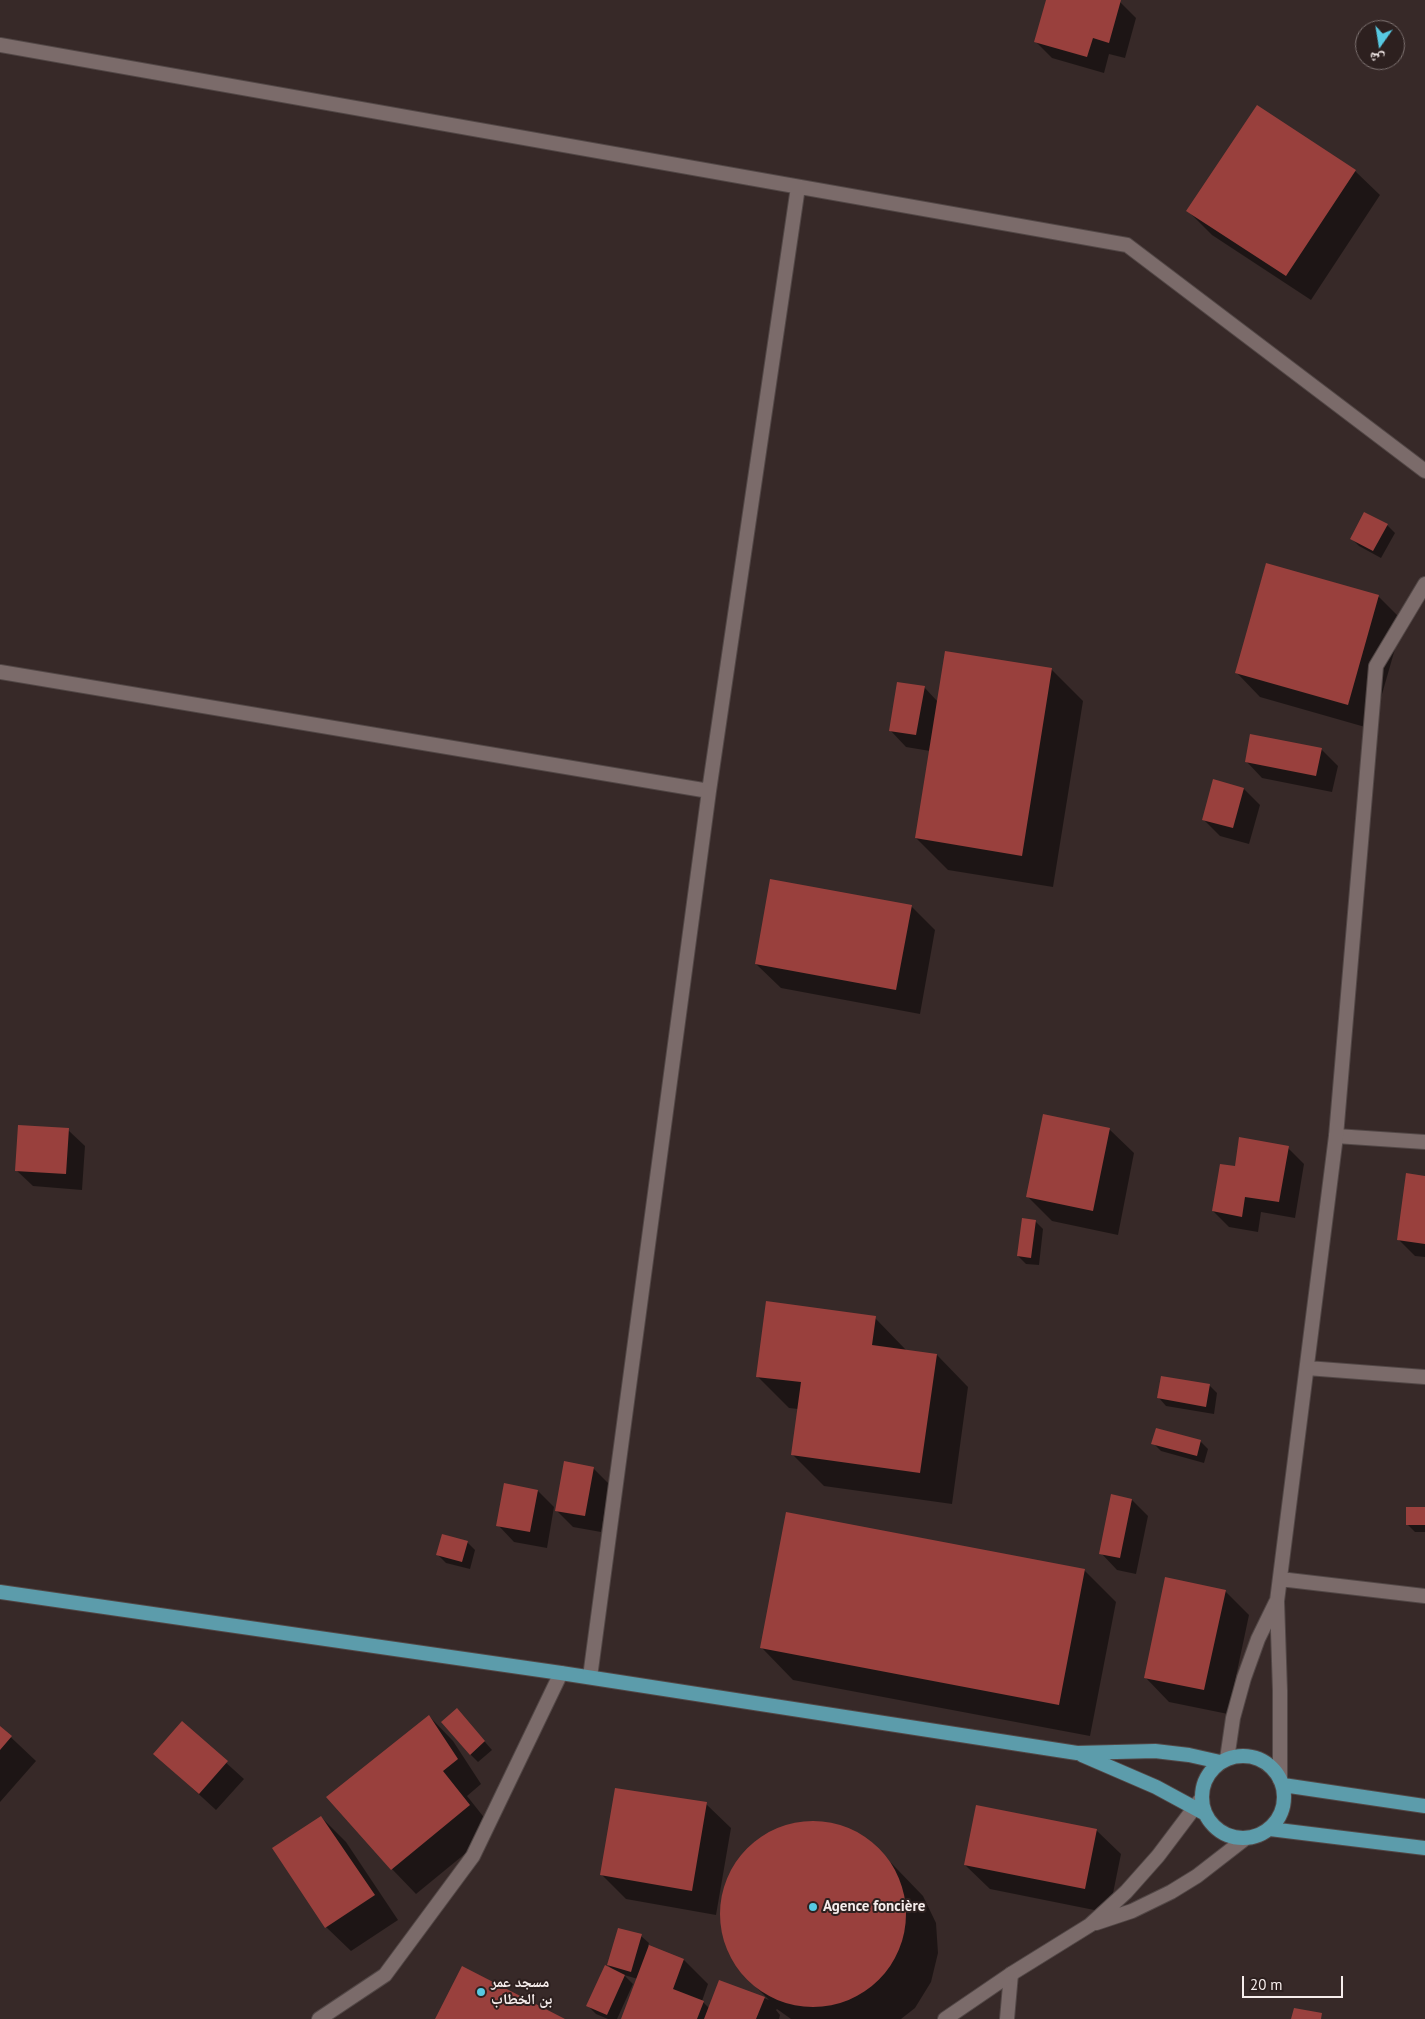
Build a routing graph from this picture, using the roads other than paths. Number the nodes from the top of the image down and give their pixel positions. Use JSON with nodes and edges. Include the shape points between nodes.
{"nodes":[{"id":1,"x":0,"y":45,"type":"edge"},
{"id":2,"x":798,"y":187,"type":"junction"},
{"id":3,"x":1425,"y":472,"type":"edge"},
{"id":4,"x":1425,"y":584,"type":"edge"},
{"id":5,"x":0,"y":672,"type":"edge"},
{"id":6,"x":708,"y":791,"type":"junction"},
{"id":7,"x":1336,"y":1136,"type":"junction"},
{"id":8,"x":1425,"y":1142,"type":"edge"},
{"id":9,"x":1307,"y":1368,"type":"junction"},
{"id":10,"x":1425,"y":1377,"type":"edge"},
{"id":11,"x":1280,"y":1579,"type":"junction"},
{"id":12,"x":0,"y":1592,"type":"edge"},
{"id":13,"x":1425,"y":1596,"type":"edge"},
{"id":14,"x":1277,"y":1602,"type":"junction"},
{"id":15,"x":562,"y":1673,"type":"junction"},
{"id":16,"x":590,"y":1677,"type":"junction"},
{"id":17,"x":1077,"y":1753,"type":"junction"},
{"id":18,"x":1224,"y":1761,"type":"junction"},
{"id":19,"x":1282,"y":1783,"type":"junction"},
{"id":20,"x":1200,"y":1806,"type":"junction"},
{"id":21,"x":1425,"y":1806,"type":"edge"},
{"id":22,"x":1270,"y":1829,"type":"junction"},
{"id":23,"x":1246,"y":1838,"type":"junction"},
{"id":24,"x":1425,"y":1848,"type":"edge"},
{"id":25,"x":1090,"y":1925,"type":"junction"},
{"id":26,"x":1011,"y":1974,"type":"junction"},
{"id":27,"x":319,"y":2019,"type":"edge"},
{"id":28,"x":945,"y":2019,"type":"edge"},
{"id":29,"x":1007,"y":2019,"type":"edge"}],
"edges":[{"from":1,"to":2,"type":"street"},
{"from":2,"to":3,"type":"street","via":[[1127,245]]},
{"from":2,"to":6,"type":"street"},
{"from":4,"to":7,"type":"street","via":[[1376,666]]},
{"from":5,"to":6,"type":"street"},
{"from":6,"to":16,"type":"street"},
{"from":7,"to":8,"type":"street"},
{"from":7,"to":9,"type":"street"},
{"from":9,"to":10,"type":"street"},
{"from":9,"to":11,"type":"street"},
{"from":11,"to":13,"type":"street"},
{"from":11,"to":14,"type":"street"},
{"from":12,"to":15,"type":"main road"},
{"from":14,"to":18,"type":"street","via":[[1258,1639],[1244,1678]]},
{"from":14,"to":19,"type":"street"},
{"from":15,"to":16,"type":"main road"},
{"from":15,"to":27,"type":"street","via":[[473,1856],[385,1975]]},
{"from":16,"to":17,"type":"main road"},
{"from":17,"to":18,"type":"main road","via":[[1155,1751]]},
{"from":17,"to":20,"type":"main road"},
{"from":18,"to":19,"type":"main road","via":[[1252,1756],[1273,1770]]},
{"from":18,"to":20,"type":"main road","via":[[1210,1772],[1203,1784]]},
{"from":19,"to":21,"type":"main road"},
{"from":19,"to":22,"type":"main road","via":[[1282,1810]]},
{"from":20,"to":23,"type":"main road","via":[[1211,1824],[1221,1832]]},
{"from":20,"to":25,"type":"street","via":[[1126,1892]]},
{"from":22,"to":23,"type":"main road"},
{"from":22,"to":24,"type":"main road"},
{"from":23,"to":25,"type":"street","via":[[1204,1872],[1171,1892],[1132,1911]]},
{"from":25,"to":26,"type":"street"},
{"from":26,"to":28,"type":"street"},
{"from":26,"to":29,"type":"street"}]}
